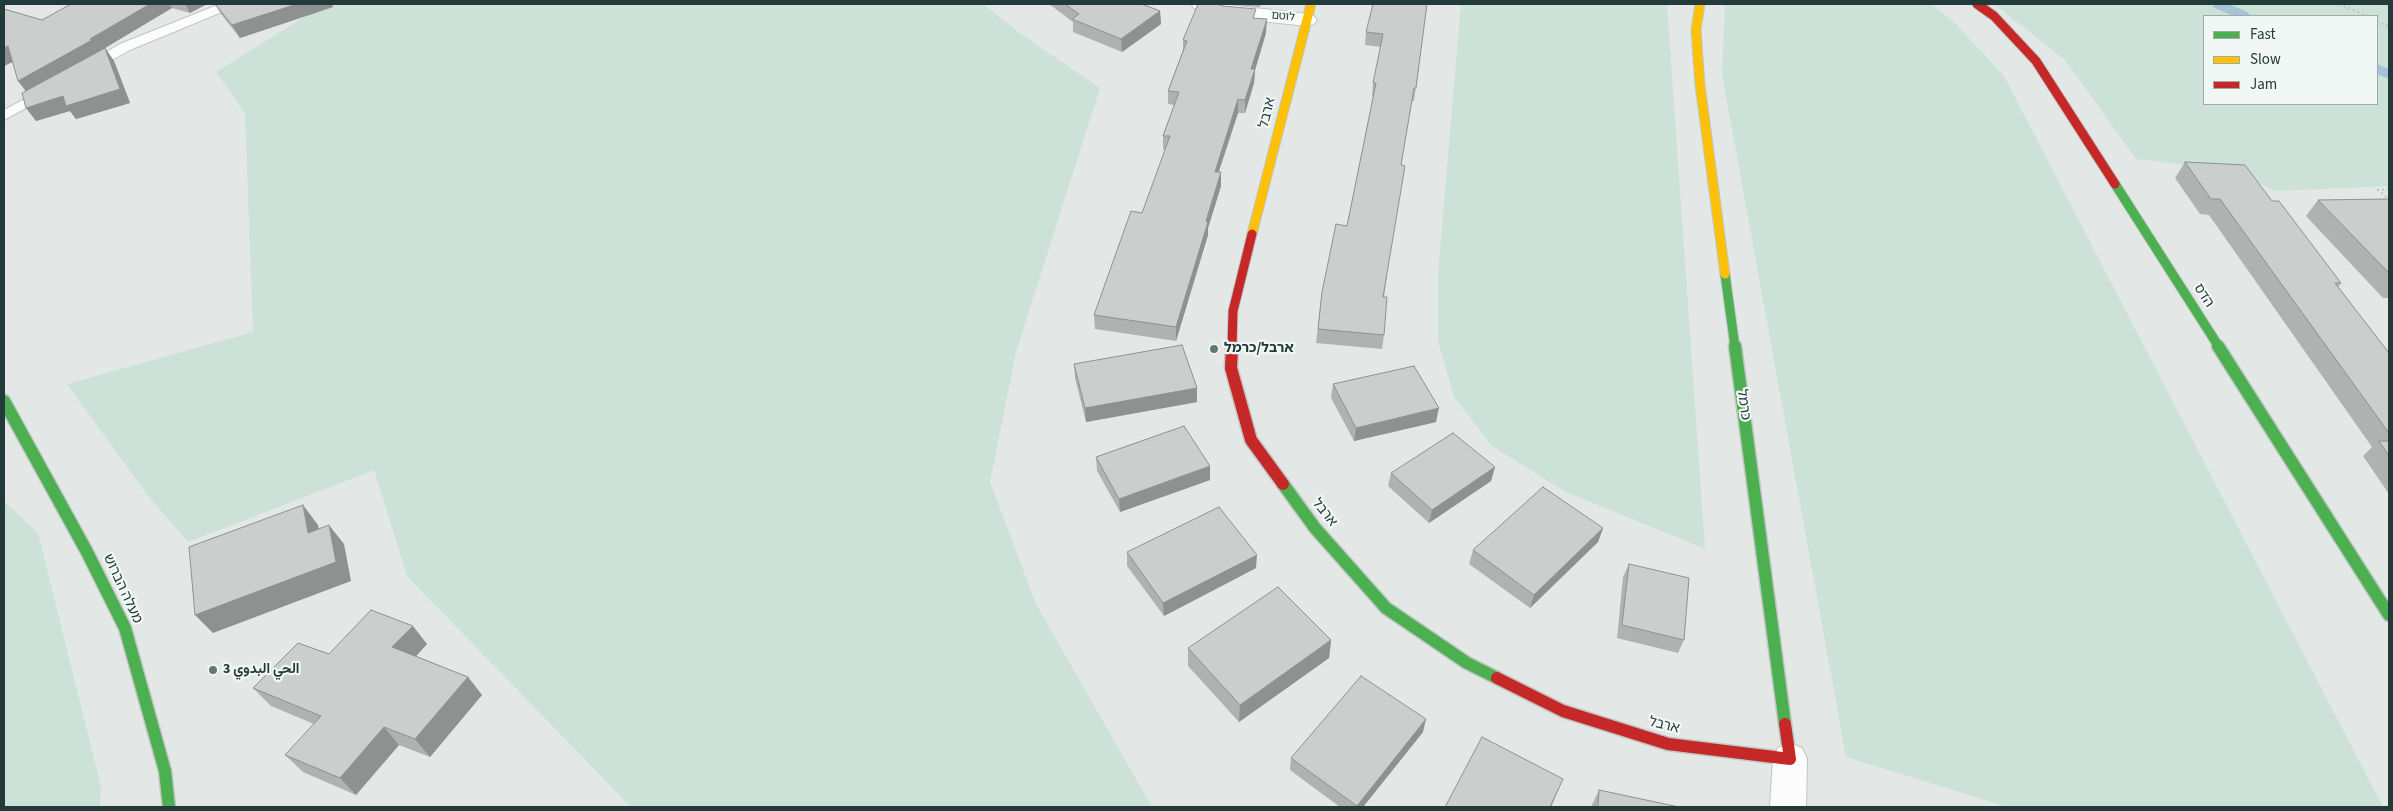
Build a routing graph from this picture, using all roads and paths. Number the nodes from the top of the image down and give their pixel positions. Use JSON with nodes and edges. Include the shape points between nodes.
{"nodes":[{"id":1,"x":230,"y":4,"type":"edge"},
{"id":2,"x":1201,"y":4,"type":"edge"},
{"id":3,"x":1700,"y":4,"type":"edge"},
{"id":4,"x":1977,"y":4,"type":"edge"},
{"id":5,"x":2340,"y":4,"type":"edge"},
{"id":6,"x":1309,"y":12,"type":"edge"},
{"id":7,"x":2365,"y":15,"type":"edge"},
{"id":8,"x":76,"y":75,"type":"edge"},
{"id":9,"x":59,"y":84,"type":"edge"},
{"id":10,"x":4,"y":116,"type":"edge"},
{"id":11,"x":2389,"y":189,"type":"edge"},
{"id":12,"x":2389,"y":199,"type":"edge"},
{"id":13,"x":8,"y":415,"type":"edge"},
{"id":14,"x":2389,"y":615,"type":"edge"},
{"id":15,"x":1790,"y":759,"type":"junction"},
{"id":16,"x":169,"y":807,"type":"edge"},
{"id":17,"x":1788,"y":807,"type":"edge"}],
"edges":[{"from":1,"to":8,"type":"lane","via":[[125,47]]},
{"from":2,"to":6,"type":"street","name":"לוטם","via":[[1223,11]]},
{"from":3,"to":15,"type":"street","name":"כרמל","via":[[1696,30],[1700,85]]},
{"from":4,"to":14,"type":"street","name":"הדס","via":[[1994,16],[2036,62]]},
{"from":5,"to":7,"type":"path"},
{"from":6,"to":15,"type":"street","name":"ארבל","via":[[1233,311],[1231,368],[1251,440],[1315,528],[1386,608],[1467,663],[1562,711],[1668,744]]},
{"from":9,"to":10,"type":"lane"},
{"from":11,"to":12,"type":"path","via":[[2378,190]]},
{"from":13,"to":16,"type":"street","name":"מעלה הברוש","via":[[87,552],[125,628],[165,771]]},
{"from":15,"to":17,"type":"street","name":"כרמל"}]}
